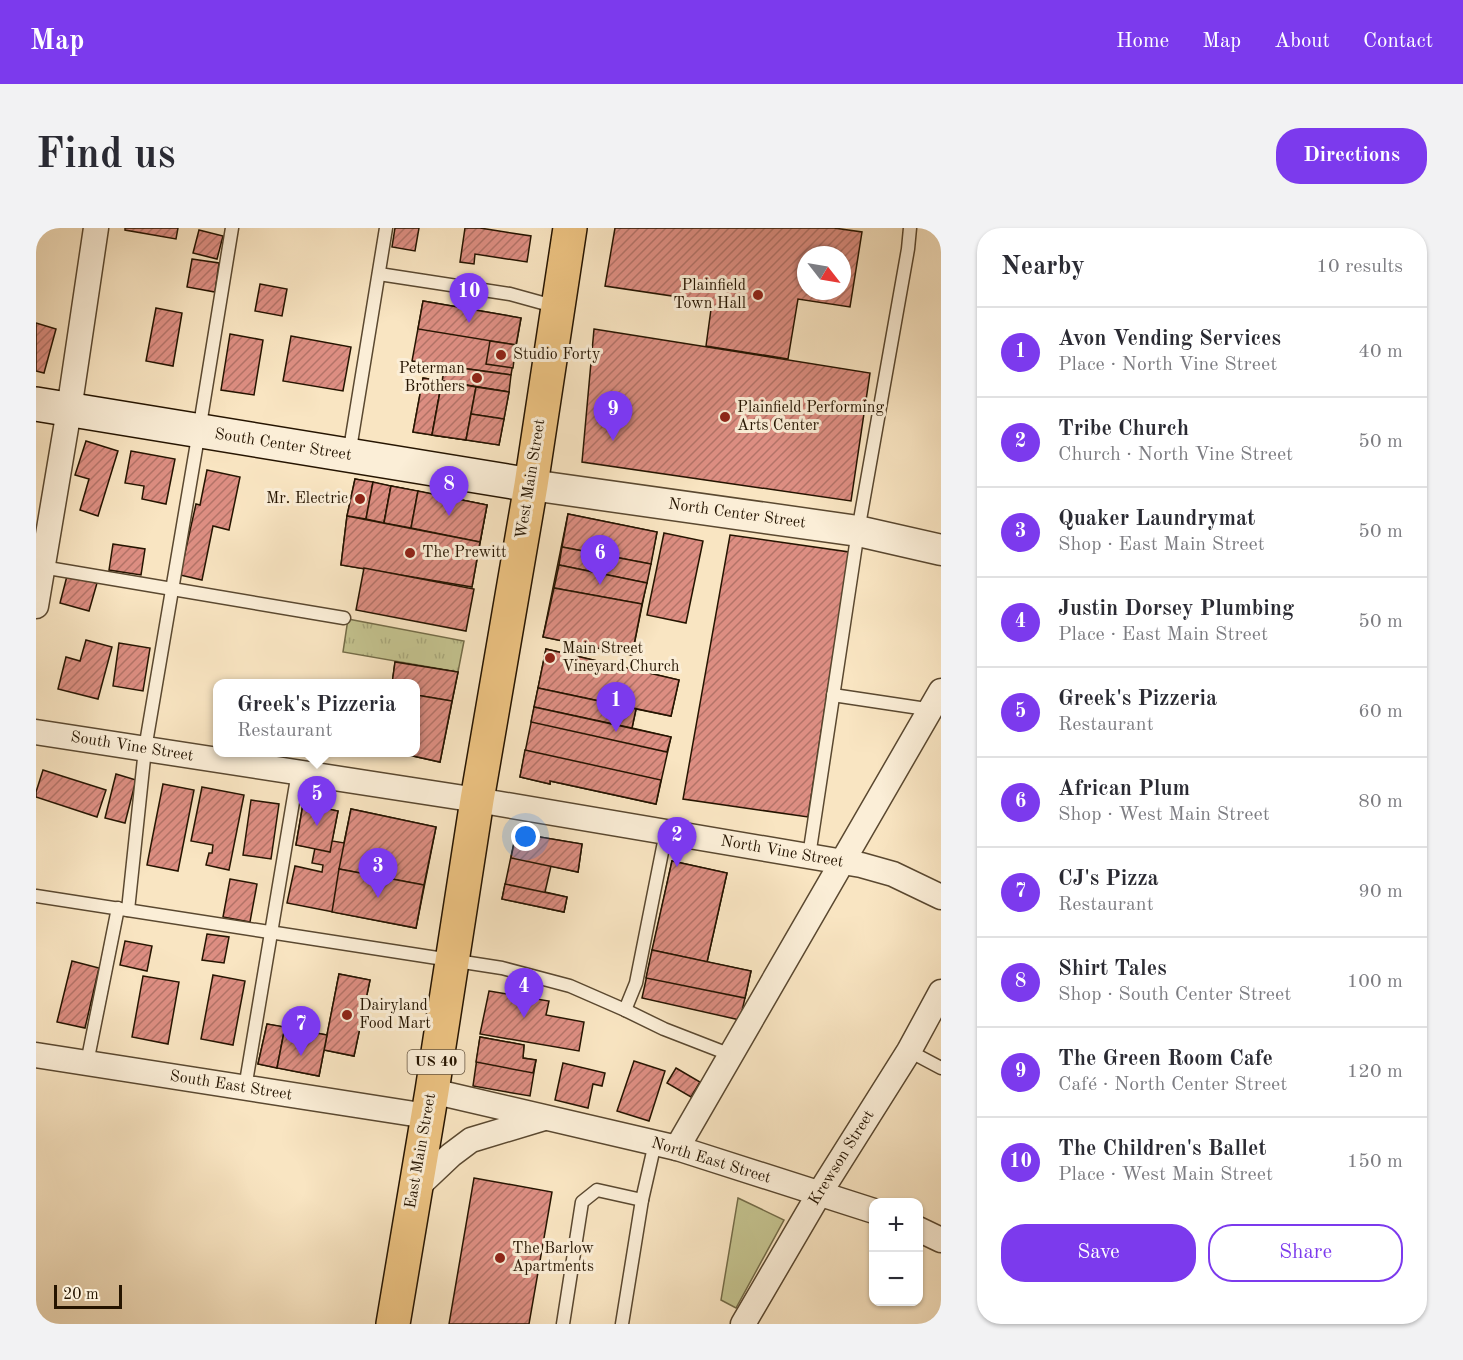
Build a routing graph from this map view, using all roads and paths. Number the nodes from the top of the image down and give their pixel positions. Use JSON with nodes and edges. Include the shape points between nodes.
{"nodes":[{"id":1,"x":96,"y":228,"type":"edge"},
{"id":2,"x":232,"y":228,"type":"edge"},
{"id":3,"x":386,"y":228,"type":"edge"},
{"id":4,"x":570,"y":228,"type":"edge"},
{"id":5,"x":910,"y":228,"type":"edge"},
{"id":6,"x":379,"y":274,"type":"junction"},
{"id":7,"x":558,"y":308,"type":"junction"},
{"id":8,"x":36,"y":404,"type":"edge"},
{"id":9,"x":69,"y":410,"type":"junction"},
{"id":10,"x":199,"y":431,"type":"junction"},
{"id":11,"x":349,"y":455,"type":"junction"},
{"id":12,"x":531,"y":485,"type":"junction"},
{"id":13,"x":858,"y":531,"type":"junction"},
{"id":14,"x":941,"y":550,"type":"edge"},
{"id":15,"x":42,"y":567,"type":"junction"},
{"id":16,"x":172,"y":589,"type":"junction"},
{"id":17,"x":36,"y":606,"type":"edge"},
{"id":18,"x":344,"y":618,"type":"dead end"},
{"id":19,"x":833,"y":695,"type":"junction"},
{"id":20,"x":938,"y":704,"type":"edge"},
{"id":21,"x":36,"y":732,"type":"edge"},
{"id":22,"x":145,"y":748,"type":"junction"},
{"id":23,"x":298,"y":772,"type":"junction"},
{"id":24,"x":477,"y":800,"type":"junction"},
{"id":25,"x":666,"y":832,"type":"junction"},
{"id":26,"x":809,"y":856,"type":"junction"},
{"id":27,"x":842,"y":862,"type":"junction"},
{"id":28,"x":36,"y":896,"type":"edge"},
{"id":29,"x":941,"y":897,"type":"edge"},
{"id":30,"x":123,"y":909,"type":"junction"},
{"id":31,"x":272,"y":932,"type":"junction"},
{"id":32,"x":452,"y":960,"type":"junction"},
{"id":33,"x":941,"y":992,"type":"edge"},
{"id":34,"x":625,"y":1010,"type":"junction"},
{"id":35,"x":909,"y":1051,"type":"junction"},
{"id":36,"x":36,"y":1055,"type":"edge"},
{"id":37,"x":731,"y":1055,"type":"junction"},
{"id":38,"x":87,"y":1063,"type":"junction"},
{"id":39,"x":941,"y":1068,"type":"edge"},
{"id":40,"x":245,"y":1088,"type":"junction"},
{"id":41,"x":429,"y":1104,"type":"junction"},
{"id":42,"x":547,"y":1118,"type":"junction"},
{"id":43,"x":666,"y":1145,"type":"junction"},
{"id":44,"x":415,"y":1189,"type":"junction"},
{"id":45,"x":819,"y":1194,"type":"junction"},
{"id":46,"x":642,"y":1200,"type":"junction"},
{"id":47,"x":869,"y":1210,"type":"edge"},
{"id":48,"x":923,"y":1231,"type":"edge"},
{"id":49,"x":941,"y":1240,"type":"edge"},
{"id":50,"x":393,"y":1324,"type":"edge"},
{"id":51,"x":563,"y":1324,"type":"edge"},
{"id":52,"x":622,"y":1324,"type":"edge"},
{"id":53,"x":743,"y":1324,"type":"edge"}],
"edges":[{"from":1,"to":9,"type":"street"},
{"from":2,"to":10,"type":"lane"},
{"from":3,"to":6,"type":"lane"},
{"from":4,"to":7,"type":"main road","name":"West Main Street","number":"US 40"},
{"from":5,"to":13,"type":"lane"},
{"from":6,"to":7,"type":"lane","via":[[510,294]]},
{"from":6,"to":11,"type":"lane"},
{"from":7,"to":12,"type":"main road","name":"West Main Street","number":"US 40"},
{"from":8,"to":9,"type":"main road","name":"South Center Street"},
{"from":9,"to":10,"type":"main road","name":"South Center Street"},
{"from":9,"to":15,"type":"street"},
{"from":10,"to":11,"type":"main road","name":"South Center Street"},
{"from":10,"to":16,"type":"lane"},
{"from":11,"to":12,"type":"main road","name":"South Center Street"},
{"from":12,"to":13,"type":"street","name":"North Center Street"},
{"from":12,"to":24,"type":"main road","name":"West Main Street","number":"US 40"},
{"from":13,"to":14,"type":"street","name":"North Center Street"},
{"from":13,"to":19,"type":"lane"},
{"from":15,"to":16,"type":"lane"},
{"from":15,"to":17,"type":"street"},
{"from":16,"to":18,"type":"lane"},
{"from":16,"to":22,"type":"lane"},
{"from":19,"to":20,"type":"lane"},
{"from":19,"to":26,"type":"lane"},
{"from":20,"to":27,"type":"street"},
{"from":21,"to":22,"type":"street","name":"South Vine Street"},
{"from":22,"to":23,"type":"street","name":"South Vine Street"},
{"from":22,"to":30,"type":"lane"},
{"from":23,"to":24,"type":"street","name":"South Vine Street"},
{"from":23,"to":31,"type":"lane"},
{"from":24,"to":25,"type":"street","name":"North Vine Street"},
{"from":24,"to":32,"type":"main road","name":"East Main Street","number":"US 40"},
{"from":25,"to":26,"type":"street","name":"North Vine Street"},
{"from":25,"to":34,"type":"lane","via":[[636,983]]},
{"from":26,"to":27,"type":"street","name":"North Vine Street"},
{"from":27,"to":29,"type":"street","name":"North Vine Street","via":[[893,874]]},
{"from":27,"to":37,"type":"street"},
{"from":28,"to":30,"type":"lane"},
{"from":30,"to":31,"type":"lane"},
{"from":30,"to":38,"type":"lane"},
{"from":31,"to":32,"type":"lane"},
{"from":31,"to":40,"type":"lane"},
{"from":32,"to":34,"type":"lane","via":[[570,986]]},
{"from":32,"to":41,"type":"main road","name":"East Main Street","number":"US 40"},
{"from":33,"to":35,"type":"street","name":"Krewson Street"},
{"from":34,"to":37,"type":"lane"},
{"from":35,"to":39,"type":"lane"},
{"from":35,"to":45,"type":"street","name":"Krewson Street"},
{"from":36,"to":38,"type":"street","name":"South East Street"},
{"from":37,"to":43,"type":"street"},
{"from":38,"to":40,"type":"street","name":"South East Street"},
{"from":40,"to":41,"type":"street","name":"South East Street"},
{"from":41,"to":42,"type":"street","name":"North East Street"},
{"from":41,"to":44,"type":"main road","name":"East Main Street","number":"US 40"},
{"from":42,"to":43,"type":"street","name":"North East Street"},
{"from":42,"to":44,"type":"street","name":"North East Street","via":[[471,1140]]},
{"from":43,"to":45,"type":"street","name":"North East Street"},
{"from":43,"to":46,"type":"lane"},
{"from":44,"to":50,"type":"main road","name":"East Main Street","number":"US 40"},
{"from":45,"to":47,"type":"street","name":"North East Street"},
{"from":45,"to":53,"type":"street","name":"Krewson Street"},
{"from":46,"to":51,"type":"lane","via":[[597,1190],[582,1202]]},
{"from":46,"to":52,"type":"lane"},
{"from":48,"to":49,"type":"street"}]}
